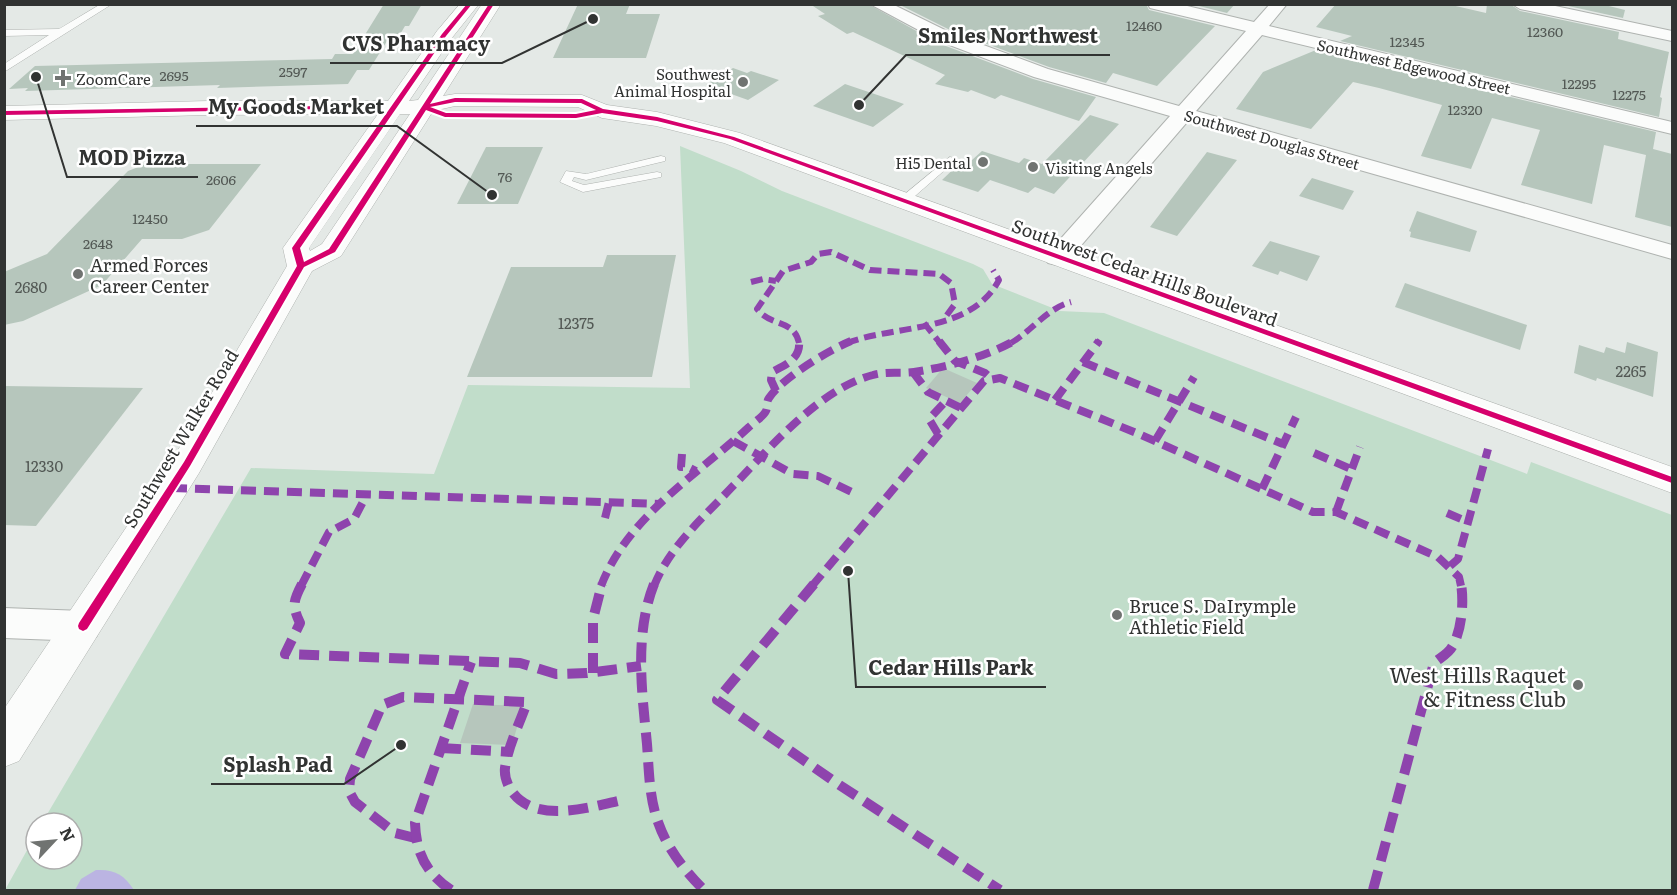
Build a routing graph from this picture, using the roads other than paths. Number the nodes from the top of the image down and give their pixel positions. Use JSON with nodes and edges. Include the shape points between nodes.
{"nodes":[{"id":1,"x":108,"y":4,"type":"edge"},
{"id":2,"x":470,"y":4,"type":"edge"},
{"id":3,"x":492,"y":4,"type":"edge"},
{"id":4,"x":878,"y":4,"type":"edge"},
{"id":5,"x":1156,"y":4,"type":"edge"},
{"id":6,"x":1279,"y":4,"type":"edge"},
{"id":7,"x":1523,"y":5,"type":"edge"},
{"id":8,"x":1258,"y":29,"type":"junction"},
{"id":9,"x":63,"y":32,"type":"junction"},
{"id":10,"x":4,"y":33,"type":"edge"},
{"id":11,"x":1672,"y":36,"type":"edge"},
{"id":12,"x":4,"y":69,"type":"edge"},
{"id":13,"x":424,"y":106,"type":"junction"},
{"id":14,"x":393,"y":107,"type":"junction"},
{"id":15,"x":4,"y":113,"type":"edge"},
{"id":16,"x":1182,"y":113,"type":"junction"},
{"id":17,"x":1672,"y":128,"type":"edge"},
{"id":18,"x":661,"y":159,"type":"dead end"},
{"id":19,"x":950,"y":160,"type":"dead end"},
{"id":20,"x":657,"y":175,"type":"dead end"},
{"id":21,"x":903,"y":201,"type":"junction"},
{"id":22,"x":1672,"y":252,"type":"edge"},
{"id":23,"x":1057,"y":258,"type":"junction"},
{"id":24,"x":301,"y":266,"type":"junction"},
{"id":25,"x":1672,"y":480,"type":"edge"},
{"id":26,"x":4,"y":623,"type":"edge"},
{"id":27,"x":83,"y":626,"type":"junction"},
{"id":28,"x":4,"y":747,"type":"edge"}],
"edges":[{"from":1,"to":9,"type":"lane"},
{"from":2,"to":14,"type":"main road","name":"Southwest Walker Road"},
{"from":3,"to":13,"type":"main road"},
{"from":4,"to":16,"type":"street","name":"Southwest Douglas Street","via":[[945,37],[1022,66]]},
{"from":5,"to":8,"type":"street","name":"Southwest Edgewood Street"},
{"from":6,"to":8,"type":"street"},
{"from":7,"to":11,"type":"street"},
{"from":8,"to":16,"type":"street"},
{"from":8,"to":17,"type":"street","name":"Southwest Edgewood Street"},
{"from":9,"to":10,"type":"lane"},
{"from":9,"to":12,"type":"lane"},
{"from":13,"to":14,"type":"main road","name":"Southwest Cedar Hills Boulevard"},
{"from":13,"to":21,"type":"main road","name":"Southwest Cedar Hills Boulevard","via":[[445,115],[576,116],[602,111],[657,119],[732,138]]},
{"from":13,"to":24,"type":"main road","via":[[332,250]]},
{"from":14,"to":15,"type":"main road","name":"Southwest Cedar Hills Boulevard"},
{"from":14,"to":24,"type":"main road","name":"Southwest Walker Road","via":[[296,248]]},
{"from":16,"to":22,"type":"street","name":"Southwest Douglas Street"},
{"from":16,"to":23,"type":"street"},
{"from":18,"to":20,"type":"lane","via":[[586,177],[570,173],[566,182],[583,189]]},
{"from":19,"to":21,"type":"lane"},
{"from":21,"to":23,"type":"main road","name":"Southwest Cedar Hills Boulevard"},
{"from":23,"to":25,"type":"main road","name":"Southwest Cedar Hills Boulevard"},
{"from":24,"to":27,"type":"main road","name":"Southwest Walker Road","via":[[187,464]]},
{"from":26,"to":27,"type":"street"},
{"from":27,"to":28,"type":"main road","name":"Southwest Walker Road"}]}
